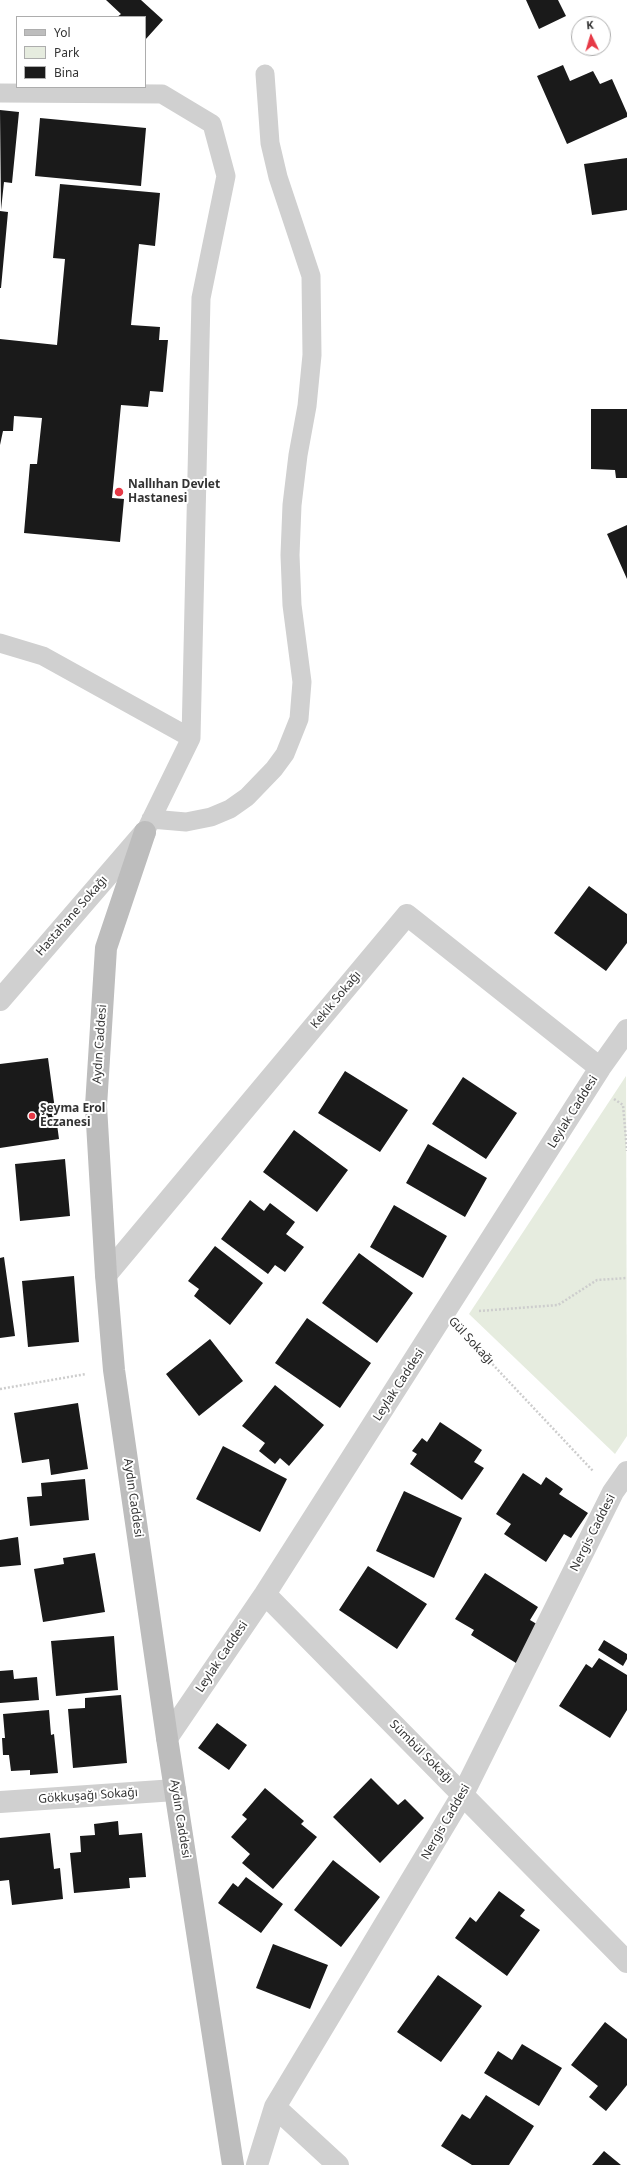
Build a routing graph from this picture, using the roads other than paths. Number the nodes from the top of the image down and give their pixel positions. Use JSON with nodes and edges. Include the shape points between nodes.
{"nodes":[{"id":1,"x":265,"y":74,"type":"dead end"},
{"id":2,"x":0,"y":93,"type":"edge"},
{"id":3,"x":0,"y":643,"type":"edge"},
{"id":4,"x":191,"y":738,"type":"junction"},
{"id":5,"x":148,"y":826,"type":"junction"},
{"id":6,"x":0,"y":1000,"type":"edge"},
{"id":7,"x":627,"y":1030,"type":"edge"},
{"id":8,"x":595,"y":1076,"type":"junction"},
{"id":9,"x":106,"y":1275,"type":"junction"},
{"id":10,"x":627,"y":1472,"type":"edge"},
{"id":11,"x":265,"y":1594,"type":"junction"},
{"id":12,"x":167,"y":1738,"type":"junction"},
{"id":13,"x":175,"y":1790,"type":"junction"},
{"id":14,"x":463,"y":1794,"type":"junction"},
{"id":15,"x":0,"y":1802,"type":"edge"},
{"id":16,"x":627,"y":1962,"type":"edge"},
{"id":17,"x":275,"y":2107,"type":"junction"},
{"id":18,"x":233,"y":2165,"type":"edge"},
{"id":19,"x":256,"y":2165,"type":"edge"},
{"id":20,"x":338,"y":2165,"type":"edge"}],
"edges":[{"from":1,"to":5,"type":"lane","via":[[268,122],[278,176],[311,276],[312,355],[292,505],[290,555],[292,605],[302,682],[299,719],[285,754],[247,797],[212,817]]},
{"from":2,"to":4,"type":"lane","via":[[162,94],[212,124],[226,176],[201,298]]},
{"from":3,"to":4,"type":"lane","via":[[42,656]]},
{"from":4,"to":5,"type":"lane"},
{"from":5,"to":6,"type":"street","name":"Hastahane Sokağı"},
{"from":5,"to":9,"type":"street","name":"Aydın Caddesi","via":[[106,948],[96,1106]]},
{"from":7,"to":8,"type":"street","name":"Leylak Caddesi"},
{"from":8,"to":9,"type":"street","name":"Kekik Sokağı","via":[[407,915]]},
{"from":8,"to":11,"type":"street","name":"Leylak Caddesi"},
{"from":9,"to":12,"type":"street","name":"Aydın Caddesi","via":[[114,1370]]},
{"from":10,"to":14,"type":"street","name":"Nergis Caddesi","via":[[614,1492]]},
{"from":11,"to":12,"type":"street","name":"Leylak Caddesi"},
{"from":11,"to":14,"type":"street","name":"Sümbül Sokağı"},
{"from":12,"to":13,"type":"street","name":"Aydın Caddesi"},
{"from":13,"to":15,"type":"street","name":"Gökkuşağı Sokağı"},
{"from":13,"to":18,"type":"street","name":"Aydın Caddesi"},
{"from":14,"to":16,"type":"street","name":"Sümbül Sokağı"},
{"from":14,"to":17,"type":"street","name":"Nergis Caddesi"},
{"from":17,"to":19,"type":"street","name":"Nergis Caddesi"},
{"from":17,"to":20,"type":"street"}]}
